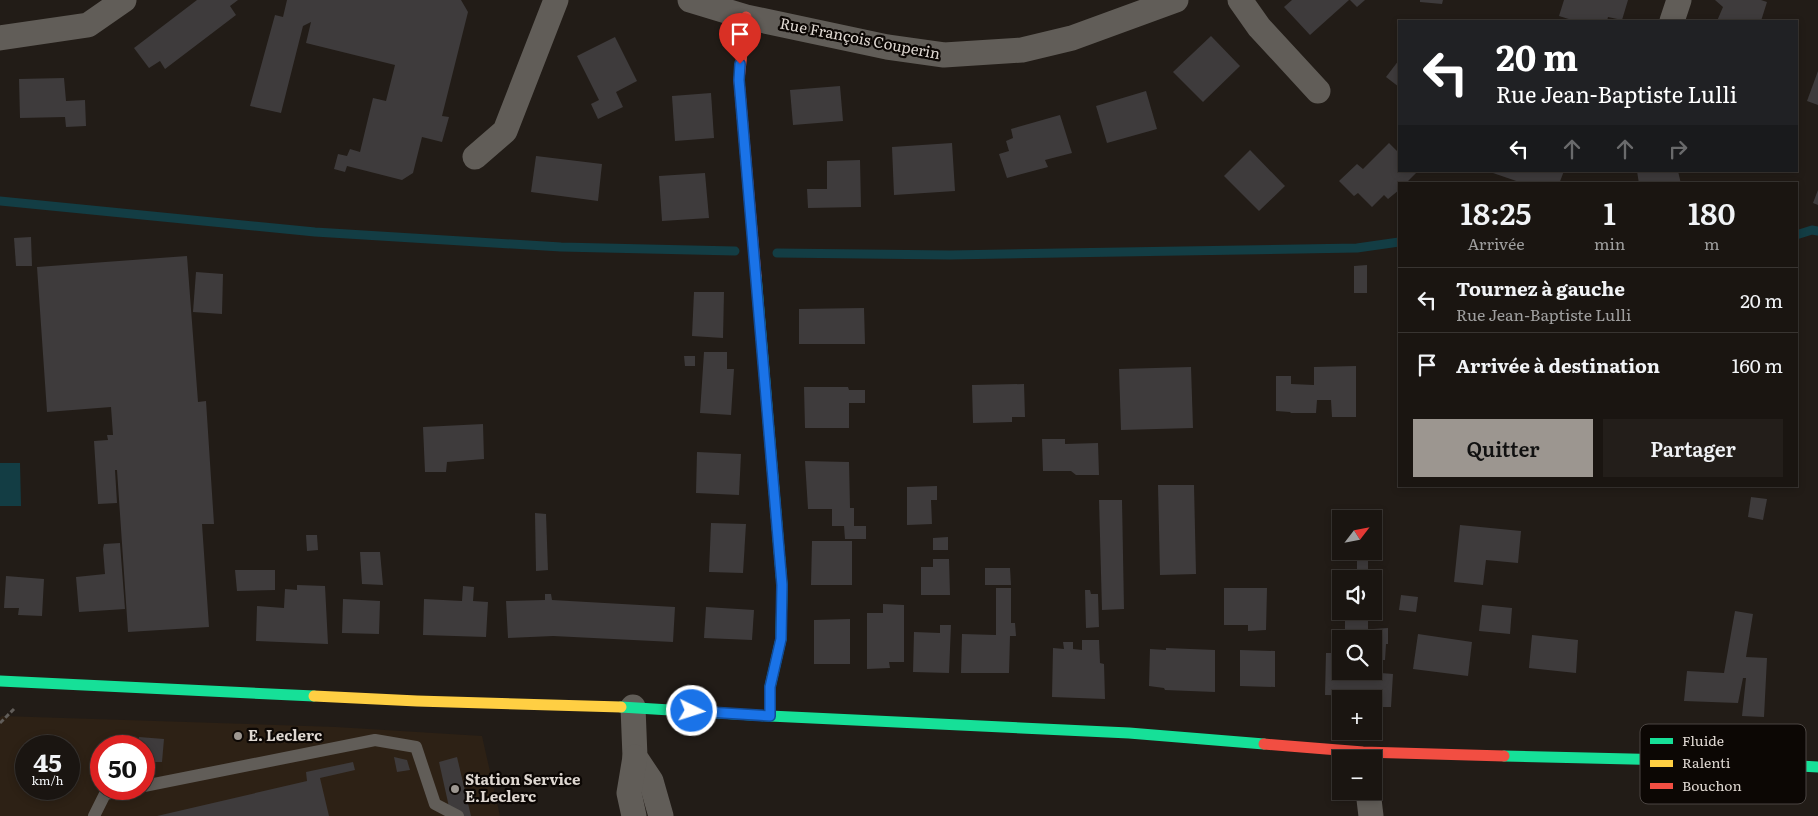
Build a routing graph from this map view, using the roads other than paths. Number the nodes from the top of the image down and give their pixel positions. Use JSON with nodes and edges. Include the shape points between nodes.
{"nodes":[{"id":1,"x":124,"y":0,"type":"edge"},
{"id":2,"x":556,"y":0,"type":"edge"},
{"id":3,"x":690,"y":0,"type":"edge"},
{"id":4,"x":1176,"y":0,"type":"edge"},
{"id":5,"x":1240,"y":0,"type":"edge"},
{"id":6,"x":1679,"y":0,"type":"edge"},
{"id":7,"x":746,"y":17,"type":"junction"},
{"id":8,"x":1672,"y":20,"type":"edge"},
{"id":9,"x":0,"y":38,"type":"edge"},
{"id":10,"x":1318,"y":91,"type":"dead end"},
{"id":11,"x":475,"y":157,"type":"dead end"},
{"id":12,"x":0,"y":680,"type":"edge"},
{"id":13,"x":633,"y":707,"type":"junction"},
{"id":14,"x":770,"y":716,"type":"junction"},
{"id":15,"x":1332,"y":752,"type":"edge"},
{"id":16,"x":1382,"y":755,"type":"edge"},
{"id":17,"x":636,"y":757,"type":"junction"},
{"id":18,"x":1640,"y":760,"type":"edge"},
{"id":19,"x":155,"y":784,"type":"edge"},
{"id":20,"x":102,"y":800,"type":"edge"},
{"id":21,"x":1369,"y":800,"type":"edge"},
{"id":22,"x":94,"y":816,"type":"edge"},
{"id":23,"x":458,"y":816,"type":"edge"},
{"id":24,"x":634,"y":816,"type":"edge"},
{"id":25,"x":661,"y":816,"type":"edge"},
{"id":26,"x":1370,"y":816,"type":"edge"}],
"edges":[{"from":1,"to":9,"type":"street","via":[[88,25]]},
{"from":2,"to":11,"type":"street","via":[[505,131]]},
{"from":3,"to":7,"type":"street","name":"Rue François Couperin"},
{"from":4,"to":7,"type":"street","name":"Rue François Couperin","via":[[1072,38],[1022,50],[944,55],[887,47]]},
{"from":5,"to":10,"type":"street","via":[[1259,27]]},
{"from":6,"to":8,"type":"street"},
{"from":7,"to":14,"type":"main road","via":[[739,80],[782,585],[781,639],[770,687]]},
{"from":12,"to":13,"type":"main road","via":[[417,701]]},
{"from":13,"to":14,"type":"main road"},
{"from":13,"to":17,"type":"street"},
{"from":14,"to":15,"type":"main road","via":[[1129,733]]},
{"from":16,"to":18,"type":"main road"},
{"from":17,"to":24,"type":"street","via":[[629,793]]},
{"from":17,"to":25,"type":"street","via":[[651,781]]},
{"from":19,"to":23,"type":"lane","via":[[375,740],[416,747],[435,804]]},
{"from":20,"to":22,"type":"lane"},
{"from":21,"to":26,"type":"street"}]}
